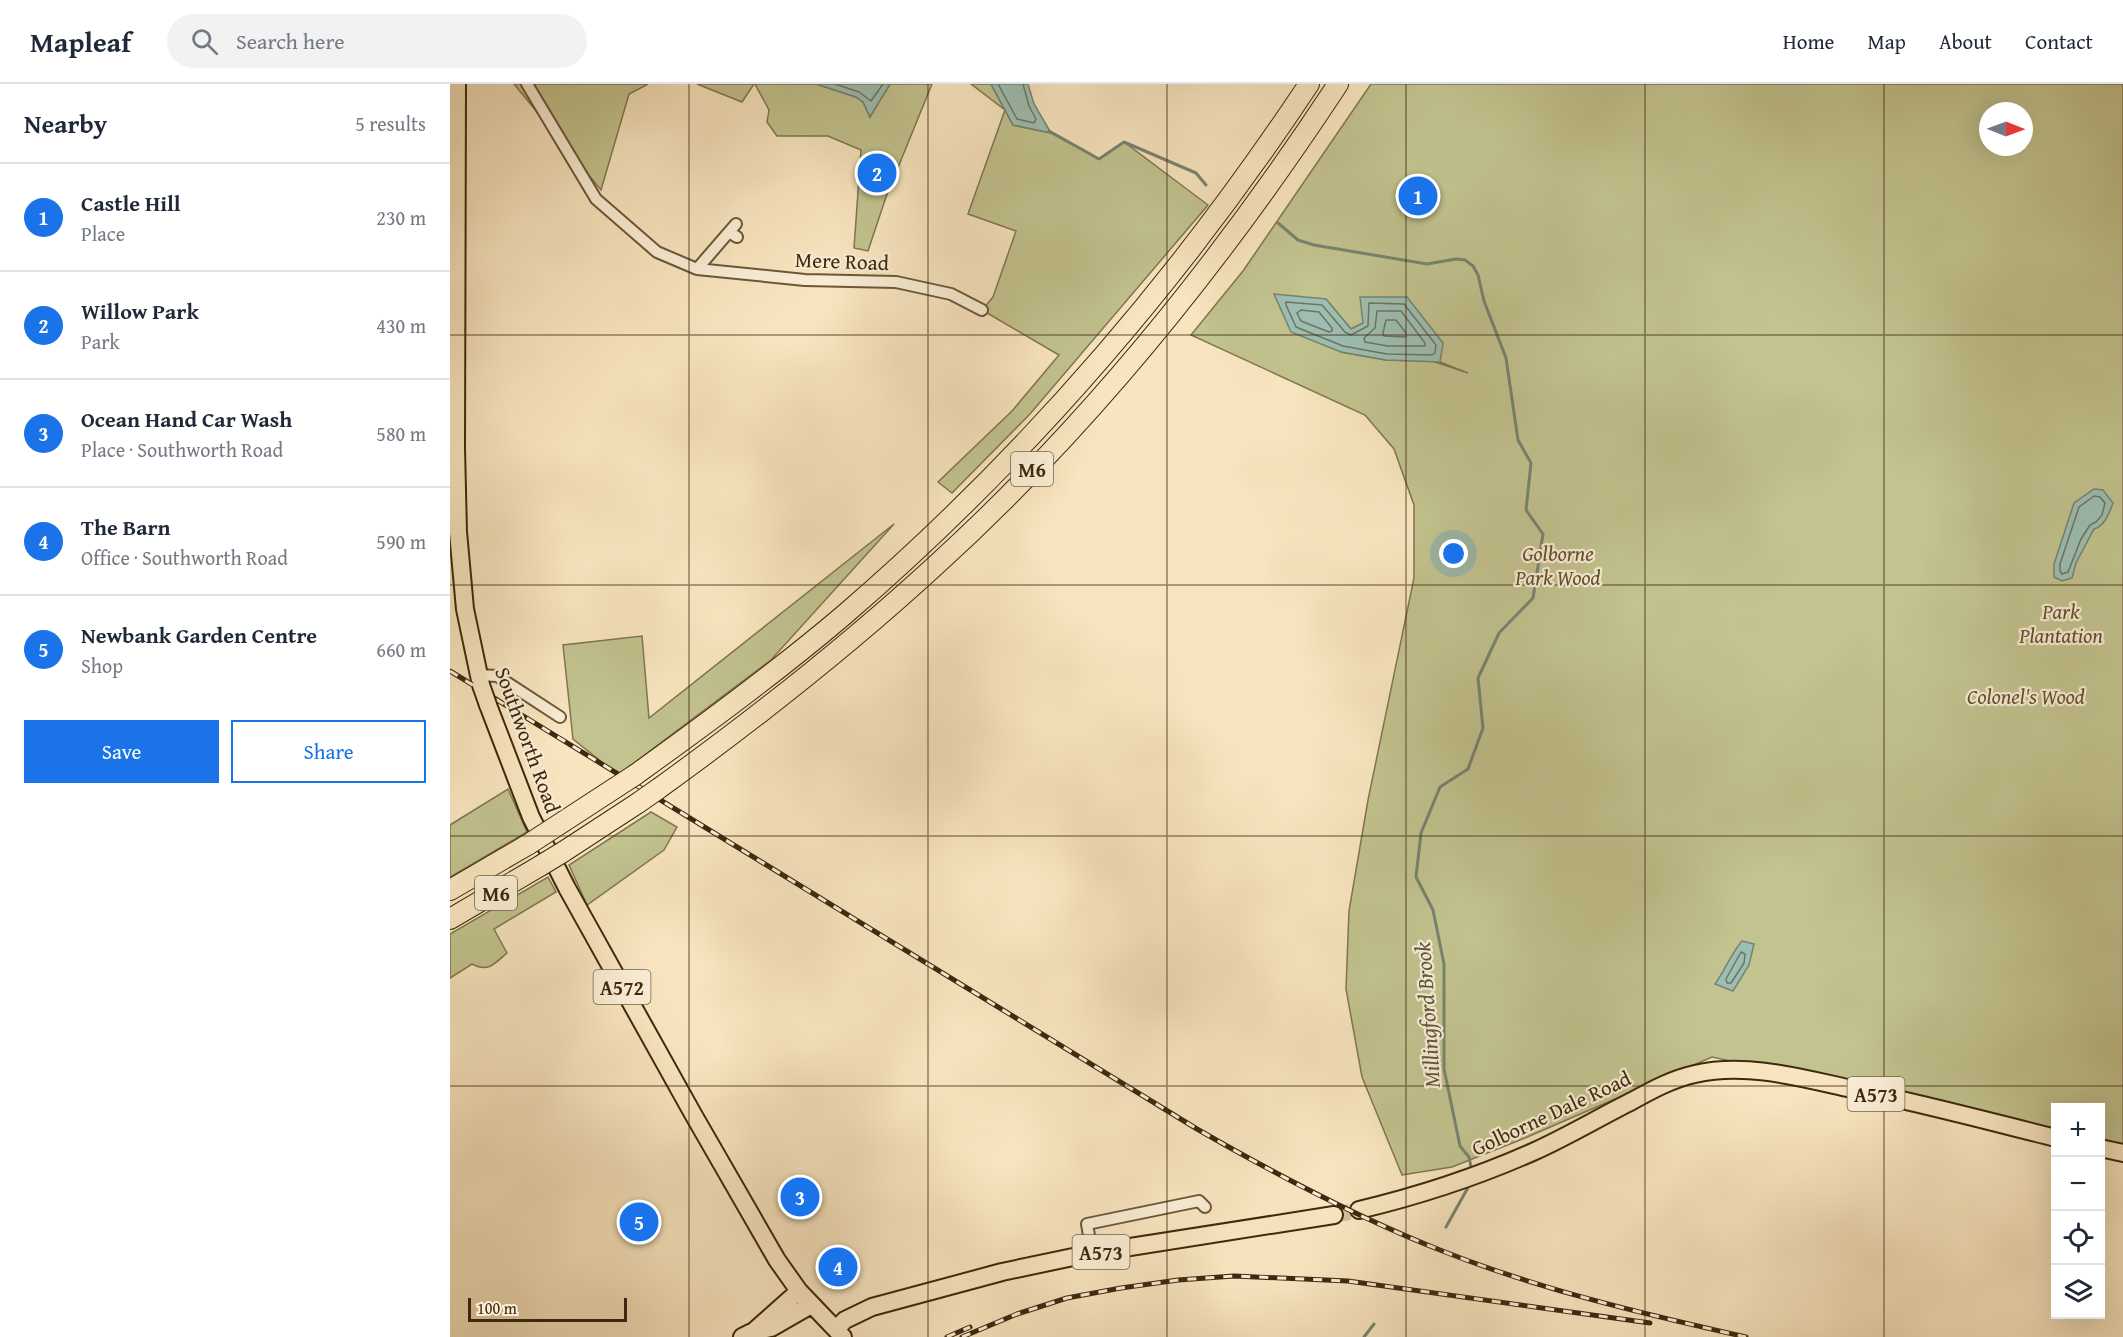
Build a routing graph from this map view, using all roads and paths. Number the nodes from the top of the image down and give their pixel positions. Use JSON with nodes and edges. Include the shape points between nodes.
{"nodes":[{"id":1,"x":457,"y":84,"type":"edge"},
{"id":2,"x":527,"y":84,"type":"edge"},
{"id":3,"x":1309,"y":84,"type":"edge"},
{"id":4,"x":1338,"y":84,"type":"edge"},
{"id":5,"x":454,"y":181,"type":"edge"},
{"id":6,"x":734,"y":231,"type":"dead end"},
{"id":7,"x":696,"y":269,"type":"junction"},
{"id":8,"x":982,"y":310,"type":"dead end"},
{"id":9,"x":453,"y":448,"type":"edge"},
{"id":10,"x":480,"y":680,"type":"junction"},
{"id":11,"x":560,"y":717,"type":"dead end"},
{"id":12,"x":450,"y":890,"type":"edge"},
{"id":13,"x":450,"y":919,"type":"edge"},
{"id":14,"x":2051,"y":1137,"type":"edge"},
{"id":15,"x":2105,"y":1149,"type":"edge"},
{"id":16,"x":2123,"y":1153,"type":"edge"},
{"id":17,"x":1204,"y":1207,"type":"dead end"},
{"id":18,"x":1359,"y":1210,"type":"tunnel mouth"},
{"id":19,"x":1334,"y":1215,"type":"tunnel mouth"},
{"id":20,"x":1092,"y":1253,"type":"junction"},
{"id":21,"x":800,"y":1291,"type":"junction"},
{"id":22,"x":811,"y":1305,"type":"junction"},
{"id":23,"x":748,"y":1334,"type":"edge"},
{"id":24,"x":841,"y":1334,"type":"edge"}],
"edges":[{"from":1,"to":5,"type":"main road","name":"Southworth Road","number":"A572"},
{"from":2,"to":7,"type":"street","name":"Mere Road","via":[[596,199],[657,252]]},
{"from":3,"to":12,"type":"highway","number":"M6","bridge":true,"via":[[1157,293],[1064,400],[916,549],[844,615],[712,719],[552,830]]},
{"from":4,"to":13,"type":"highway","number":"M6","bridge":true,"via":[[1257,203],[1176,308],[1080,419],[937,564],[860,633],[734,734],[563,852]]},
{"from":5,"to":9,"type":"main road","name":"Southworth Road","number":"A572"},
{"from":6,"to":7,"type":"street"},
{"from":7,"to":8,"type":"street","name":"Mere Road","via":[[805,280],[896,282],[951,294]]},
{"from":9,"to":10,"type":"main road","name":"Southworth Road","number":"A572","via":[[465,609]]},
{"from":10,"to":11,"type":"street","via":[[497,676]]},
{"from":10,"to":21,"type":"main road","name":"Southworth Road","number":"A572","bridge":true,"via":[[531,817],[567,888],[764,1239]]},
{"from":14,"to":18,"type":"main road","name":"Golborne Dale Road","number":"A573","via":[[1793,1076],[1714,1070],[1663,1084],[1535,1151],[1485,1171]]},
{"from":15,"to":16,"type":"main road"},
{"from":17,"to":20,"type":"street","via":[[1199,1201],[1087,1224]]},
{"from":19,"to":20,"type":"main road","number":"A573"},
{"from":20,"to":24,"type":"main road","number":"A573","via":[[1002,1272],[872,1307]]},
{"from":21,"to":22,"type":"main road","name":"Southworth Road","number":"A572"},
{"from":21,"to":23,"type":"main road"},
{"from":22,"to":23,"type":"main road","via":[[771,1328]]},
{"from":22,"to":24,"type":"main road","name":"Southworth Road","number":"A572"}]}
